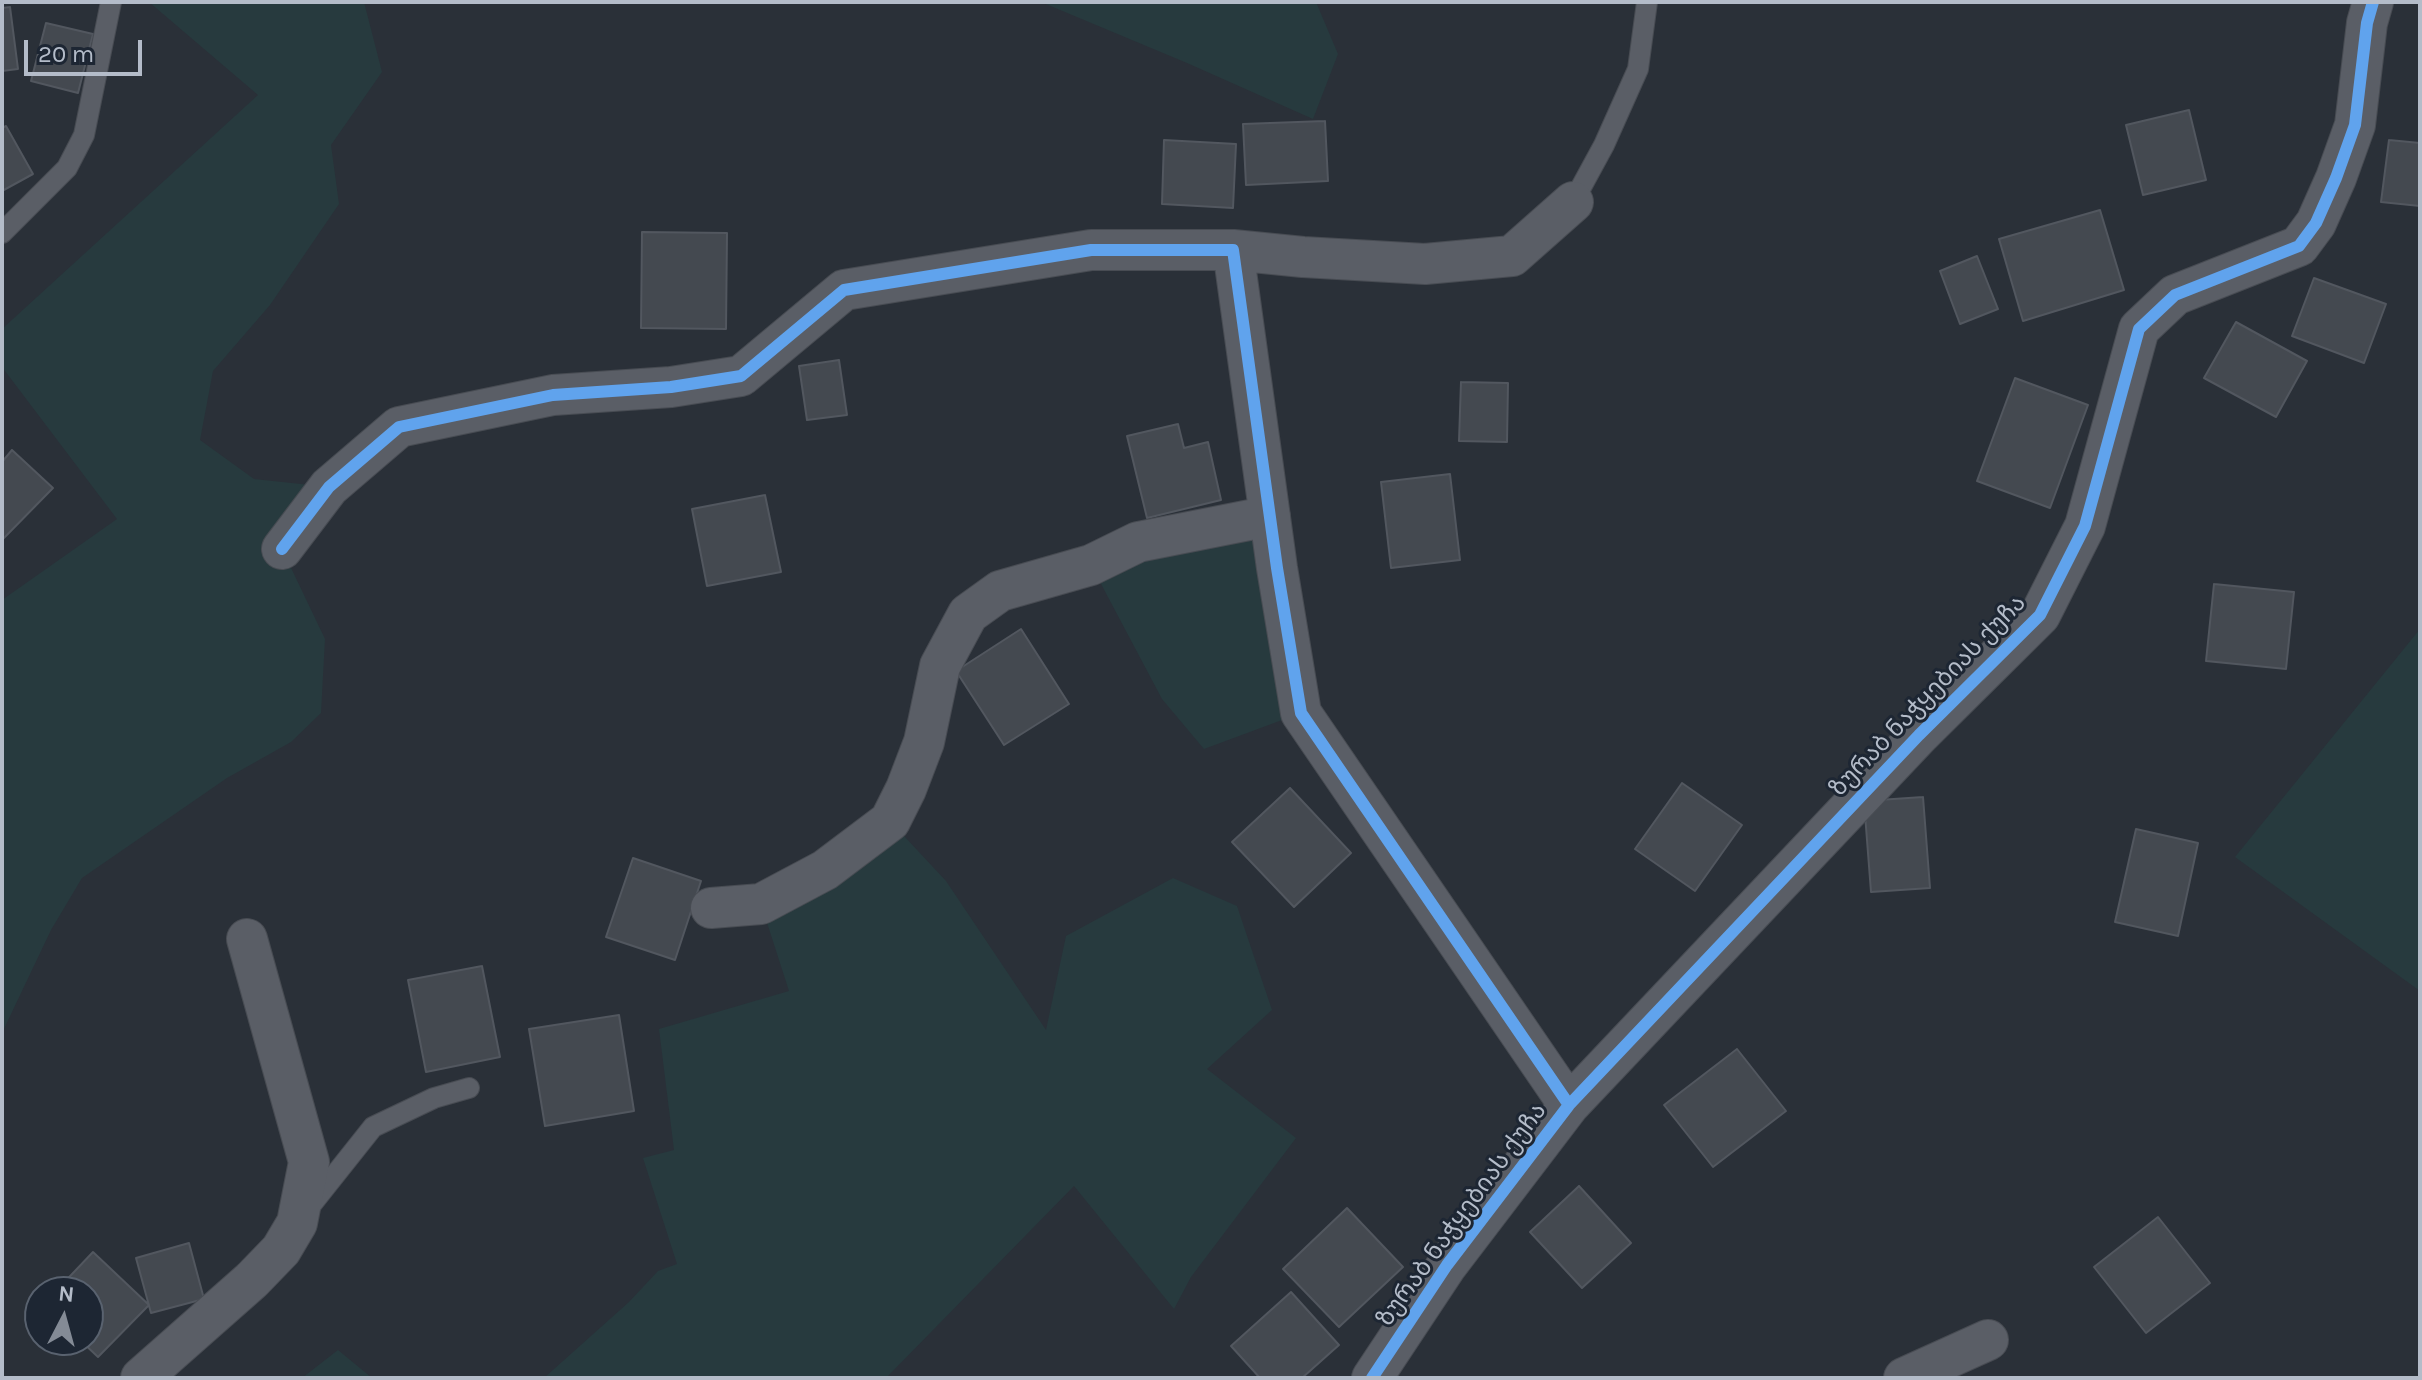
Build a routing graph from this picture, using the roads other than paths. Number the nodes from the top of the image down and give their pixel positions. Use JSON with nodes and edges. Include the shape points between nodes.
{"nodes":[{"id":1,"x":111,"y":2,"type":"edge"},
{"id":2,"x":1647,"y":2,"type":"edge"},
{"id":3,"x":2373,"y":2,"type":"edge"},
{"id":4,"x":1573,"y":202,"type":"joint"},
{"id":5,"x":2,"y":233,"type":"edge"},
{"id":6,"x":1233,"y":250,"type":"junction"},
{"id":7,"x":1270,"y":516,"type":"junction"},
{"id":8,"x":282,"y":549,"type":"dead end"},
{"id":9,"x":711,"y":908,"type":"dead end"},
{"id":10,"x":247,"y":939,"type":"dead end"},
{"id":11,"x":469,"y":1088,"type":"dead end"},
{"id":12,"x":1569,"y":1105,"type":"junction"},
{"id":13,"x":297,"y":1223,"type":"junction"},
{"id":14,"x":1988,"y":1340,"type":"dead end"},
{"id":15,"x":141,"y":1378,"type":"edge"},
{"id":16,"x":1372,"y":1378,"type":"edge"},
{"id":17,"x":1904,"y":1378,"type":"edge"}],
"edges":[{"from":1,"to":5,"type":"lane","via":[[84,135],[67,168]]},
{"from":2,"to":4,"type":"lane","via":[[1638,69]]},
{"from":3,"to":12,"type":"street","name":"ზურაბ ნაჭყებიას ქუჩა","via":[[2355,125],[2316,223],[2299,246],[2175,295],[2139,329],[2085,526],[2040,615],[1919,735]]},
{"from":4,"to":6,"type":"street","via":[[1512,256],[1425,264]]},
{"from":6,"to":7,"type":"street"},
{"from":6,"to":8,"type":"street","via":[[1091,250],[844,290],[741,376],[553,395],[399,427],[329,487]]},
{"from":7,"to":9,"type":"street","via":[[1138,542],[1091,565],[1000,591],[968,614],[940,666],[924,742],[890,821],[825,870],[761,904]]},
{"from":7,"to":12,"type":"street","via":[[1301,713]]},
{"from":10,"to":13,"type":"street","via":[[309,1162]]},
{"from":11,"to":13,"type":"lane","via":[[373,1127]]},
{"from":12,"to":16,"type":"street","name":"ზურაბ ნაჭყებიას ქუჩა","via":[[1447,1265]]},
{"from":13,"to":15,"type":"street","via":[[281,1250],[252,1280]]},
{"from":14,"to":17,"type":"street"}]}
